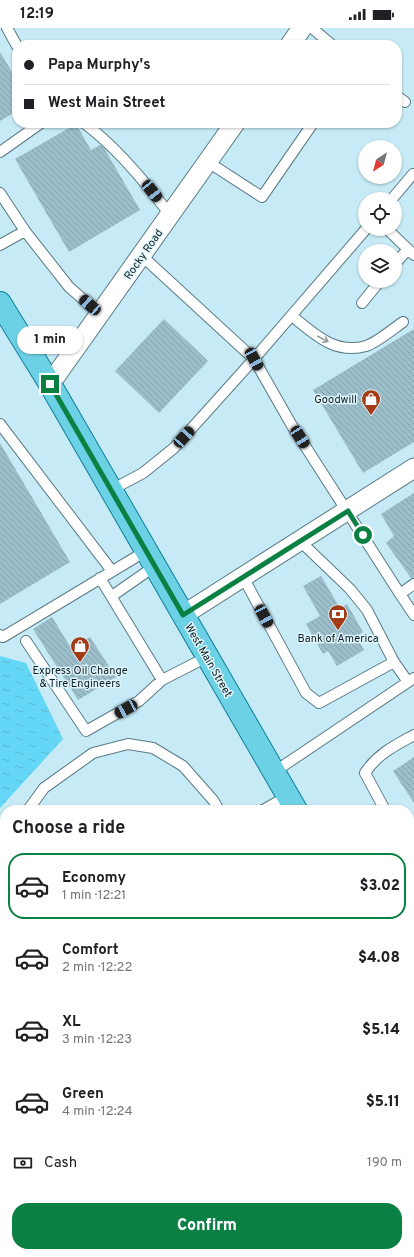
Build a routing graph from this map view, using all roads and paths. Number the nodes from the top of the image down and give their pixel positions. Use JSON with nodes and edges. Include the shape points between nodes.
{"nodes":[{"id":1,"x":7,"y":28,"type":"edge"},
{"id":2,"x":302,"y":28,"type":"edge"},
{"id":3,"x":312,"y":28,"type":"edge"},
{"id":4,"x":14,"y":40,"type":"edge"},
{"id":5,"x":294,"y":40,"type":"edge"},
{"id":6,"x":326,"y":40,"type":"edge"},
{"id":7,"x":34,"y":128,"type":"edge"},
{"id":8,"x":91,"y":128,"type":"edge"},
{"id":9,"x":232,"y":128,"type":"edge"},
{"id":10,"x":310,"y":128,"type":"edge"},
{"id":11,"x":0,"y":152,"type":"edge"},
{"id":12,"x":208,"y":162,"type":"junction"},
{"id":13,"x":413,"y":174,"type":"dead end"},
{"id":14,"x":398,"y":192,"type":"edge"},
{"id":15,"x":0,"y":193,"type":"edge"},
{"id":16,"x":170,"y":215,"type":"junction"},
{"id":17,"x":25,"y":231,"type":"junction"},
{"id":18,"x":360,"y":236,"type":"edge"},
{"id":19,"x":394,"y":236,"type":"edge"},
{"id":20,"x":0,"y":245,"type":"edge"},
{"id":21,"x":411,"y":252,"type":"edge"},
{"id":22,"x":142,"y":255,"type":"junction"},
{"id":23,"x":402,"y":259,"type":"edge"},
{"id":24,"x":374,"y":288,"type":"edge"},
{"id":25,"x":0,"y":303,"type":"edge"},
{"id":26,"x":362,"y":303,"type":"dead end"},
{"id":27,"x":100,"y":314,"type":"junction"},
{"id":28,"x":292,"y":316,"type":"junction"},
{"id":29,"x":403,"y":322,"type":"dead end"},
{"id":30,"x":254,"y":359,"type":"junction"},
{"id":31,"x":50,"y":384,"type":"junction"},
{"id":32,"x":0,"y":424,"type":"edge"},
{"id":33,"x":414,"y":468,"type":"edge"},
{"id":34,"x":111,"y":490,"type":"junction"},
{"id":35,"x":348,"y":511,"type":"junction"},
{"id":36,"x":301,"y":542,"type":"junction"},
{"id":37,"x":151,"y":558,"type":"junction"},
{"id":38,"x":112,"y":571,"type":"junction"},
{"id":39,"x":243,"y":577,"type":"junction"},
{"id":40,"x":100,"y":578,"type":"junction"},
{"id":41,"x":414,"y":584,"type":"edge"},
{"id":42,"x":400,"y":594,"type":"junction"},
{"id":43,"x":112,"y":596,"type":"junction"},
{"id":44,"x":183,"y":615,"type":"junction"},
{"id":45,"x":414,"y":615,"type":"edge"},
{"id":46,"x":0,"y":635,"type":"edge"},
{"id":47,"x":26,"y":641,"type":"dead end"},
{"id":48,"x":207,"y":657,"type":"junction"},
{"id":49,"x":394,"y":662,"type":"junction"},
{"id":50,"x":162,"y":680,"type":"junction"},
{"id":51,"x":411,"y":680,"type":"edge"},
{"id":52,"x":414,"y":735,"type":"edge"},
{"id":53,"x":274,"y":772,"type":"junction"},
{"id":54,"x":292,"y":803,"type":"edge"},
{"id":55,"x":32,"y":805,"type":"edge"},
{"id":56,"x":216,"y":805,"type":"edge"},
{"id":57,"x":382,"y":805,"type":"edge"}],
"edges":[{"from":1,"to":4,"type":"lane"},
{"from":2,"to":5,"type":"street"},
{"from":3,"to":6,"type":"lane"},
{"from":7,"to":11,"type":"lane"},
{"from":8,"to":16,"type":"lane","via":[[142,180]]},
{"from":9,"to":12,"type":"street","name":"Rocky Road"},
{"from":10,"to":12,"type":"lane","via":[[262,197]]},
{"from":12,"to":16,"type":"street","name":"Rocky Road"},
{"from":13,"to":14,"type":"lane"},
{"from":15,"to":17,"type":"lane"},
{"from":16,"to":22,"type":"street","name":"Rocky Road"},
{"from":17,"to":20,"type":"lane"},
{"from":17,"to":27,"type":"lane","via":[[69,287]]},
{"from":18,"to":28,"type":"lane"},
{"from":19,"to":21,"type":"lane"},
{"from":21,"to":23,"type":"lane"},
{"from":22,"to":27,"type":"street","name":"Rocky Road"},
{"from":22,"to":30,"type":"lane"},
{"from":24,"to":26,"type":"lane"},
{"from":25,"to":31,"type":"main road","name":"West Main Street"},
{"from":27,"to":31,"type":"street","name":"Rocky Road"},
{"from":28,"to":29,"type":"lane","one_way":true,"via":[[316,336],[340,348],[367,346]]},
{"from":28,"to":30,"type":"lane"},
{"from":30,"to":34,"type":"lane","via":[[174,448],[143,473]]},
{"from":30,"to":35,"type":"lane","via":[[291,424]]},
{"from":31,"to":34,"type":"main road","name":"West Main Street"},
{"from":32,"to":38,"type":"lane"},
{"from":33,"to":35,"type":"street"},
{"from":34,"to":37,"type":"main road","name":"West Main Street"},
{"from":35,"to":36,"type":"street"},
{"from":35,"to":42,"type":"lane"},
{"from":36,"to":39,"type":"street"},
{"from":36,"to":49,"type":"lane","via":[[350,590],[366,610]]},
{"from":37,"to":38,"type":"lane"},
{"from":37,"to":43,"type":"lane"},
{"from":37,"to":44,"type":"main road","name":"West Main Street"},
{"from":38,"to":40,"type":"lane"},
{"from":39,"to":44,"type":"street"},
{"from":39,"to":49,"type":"lane","via":[[306,693],[318,703]]},
{"from":40,"to":43,"type":"lane"},
{"from":40,"to":46,"type":"lane","via":[[3,637]]},
{"from":41,"to":42,"type":"lane"},
{"from":42,"to":45,"type":"lane"},
{"from":43,"to":50,"type":"lane"},
{"from":44,"to":48,"type":"main road","name":"West Main Street"},
{"from":47,"to":50,"type":"lane","via":[[86,731],[139,701]]},
{"from":48,"to":50,"type":"lane"},
{"from":48,"to":53,"type":"main road","name":"West Main Street"},
{"from":49,"to":51,"type":"lane"},
{"from":51,"to":53,"type":"lane"},
{"from":52,"to":57,"type":"lane","via":[[385,752],[365,773]]},
{"from":53,"to":54,"type":"main road","name":"West Main Street"},
{"from":55,"to":56,"type":"lane","via":[[44,788],[93,753],[128,744],[153,748],[183,766]]}]}
